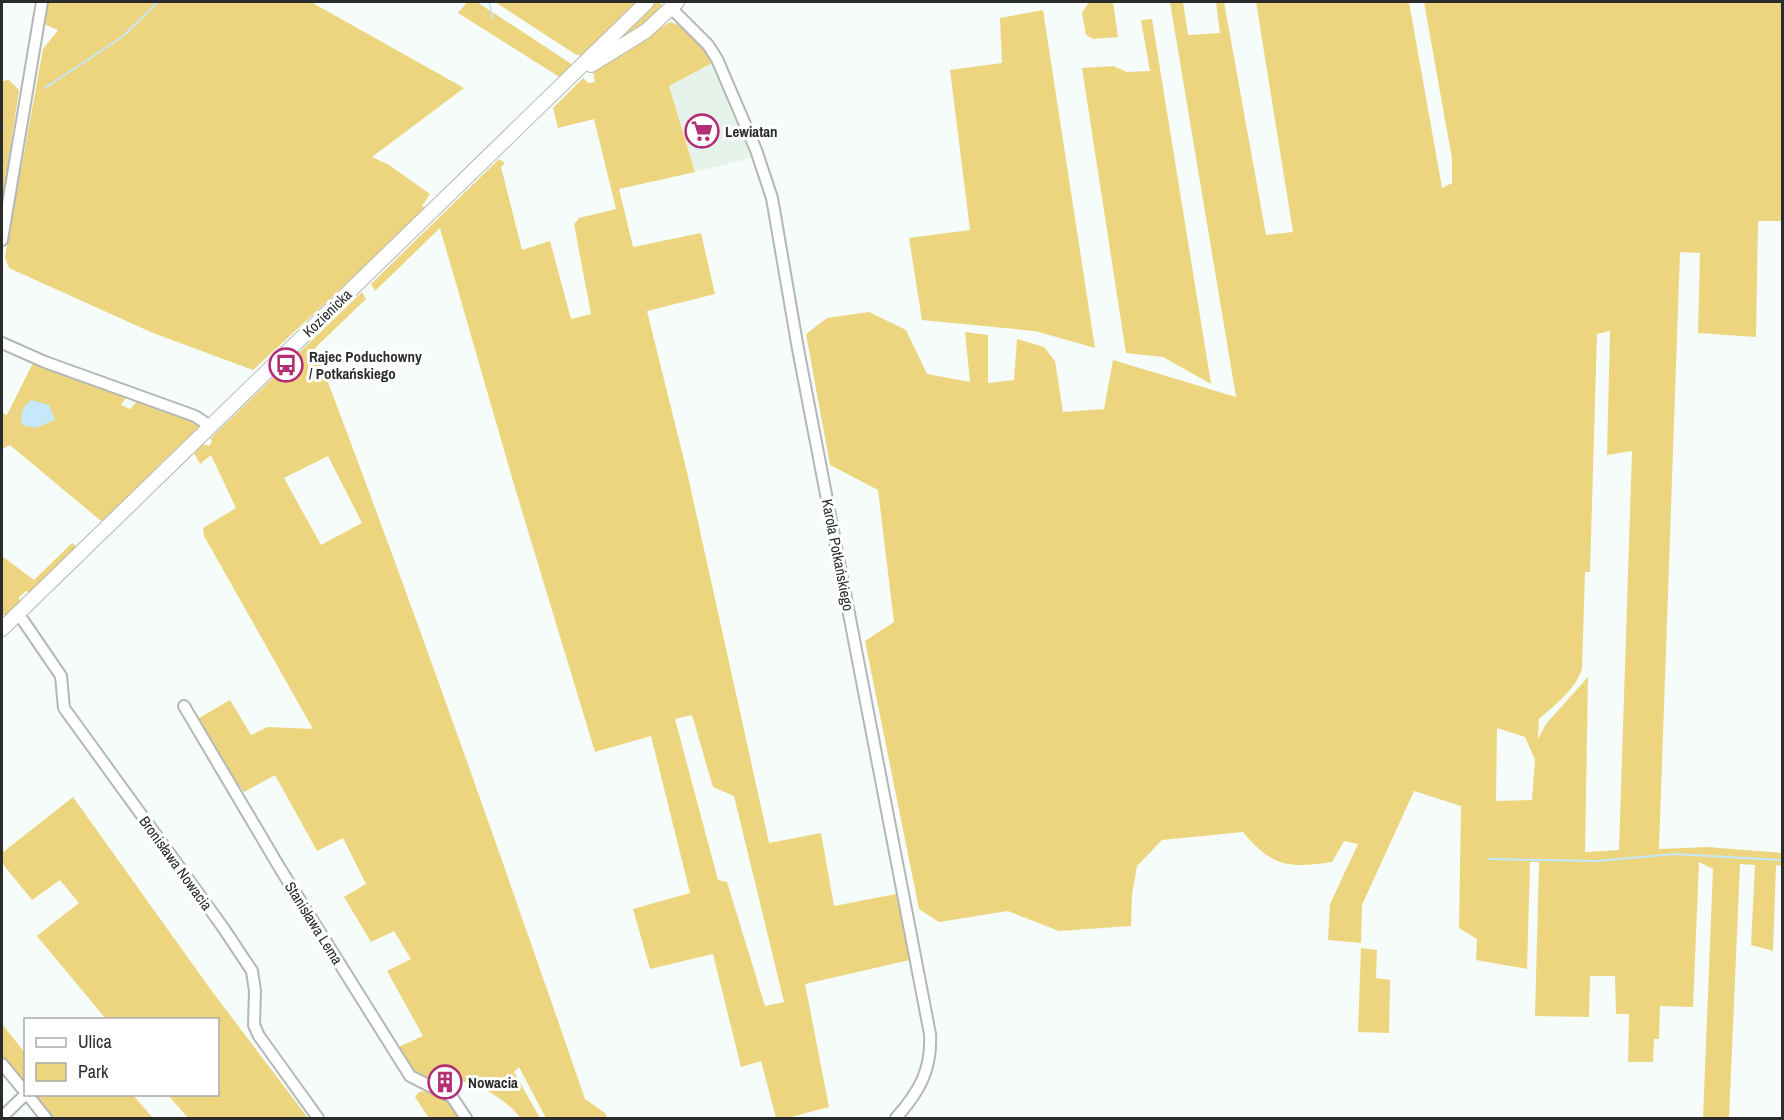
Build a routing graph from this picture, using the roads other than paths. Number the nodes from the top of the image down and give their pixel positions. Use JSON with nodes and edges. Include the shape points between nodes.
{"nodes":[{"id":1,"x":42,"y":2,"type":"edge"},
{"id":2,"x":647,"y":2,"type":"edge"},
{"id":3,"x":674,"y":3,"type":"edge"},
{"id":4,"x":576,"y":73,"type":"junction"},
{"id":5,"x":2,"y":240,"type":"edge"},
{"id":6,"x":2,"y":343,"type":"edge"},
{"id":7,"x":210,"y":426,"type":"junction"},
{"id":8,"x":18,"y":613,"type":"junction"},
{"id":9,"x":2,"y":629,"type":"edge"},
{"id":10,"x":184,"y":706,"type":"dead end"},
{"id":11,"x":2,"y":1064,"type":"edge"},
{"id":12,"x":24,"y":1092,"type":"edge"},
{"id":13,"x":24,"y":1096,"type":"edge"},
{"id":14,"x":28,"y":1096,"type":"edge"},
{"id":15,"x":2,"y":1117,"type":"edge"},
{"id":16,"x":46,"y":1119,"type":"edge"},
{"id":17,"x":318,"y":1119,"type":"edge"},
{"id":18,"x":466,"y":1119,"type":"edge"},
{"id":19,"x":896,"y":1119,"type":"edge"}],
"edges":[{"from":1,"to":5,"type":"street"},
{"from":2,"to":4,"type":"main road","name":"Kozienicka"},
{"from":3,"to":4,"type":"main road","name":"Kozienicka","via":[[646,32]]},
{"from":3,"to":19,"type":"street","name":"Karola Potkańskiego","via":[[721,66],[772,198],[930,1034],[926,1076]]},
{"from":4,"to":7,"type":"main road","name":"Kozienicka"},
{"from":6,"to":7,"type":"street","via":[[195,416]]},
{"from":7,"to":8,"type":"main road","name":"Kozienicka"},
{"from":8,"to":9,"type":"main road","name":"Kozienicka"},
{"from":8,"to":17,"type":"street","name":"Bronisława Nowacia","via":[[61,676],[64,708],[252,971],[254,1024],[259,1036]]},
{"from":10,"to":18,"type":"street","name":"Stanisława Lema","via":[[410,1076],[452,1097]]},
{"from":11,"to":12,"type":"street"},
{"from":13,"to":15,"type":"street"},
{"from":14,"to":16,"type":"street"}]}
